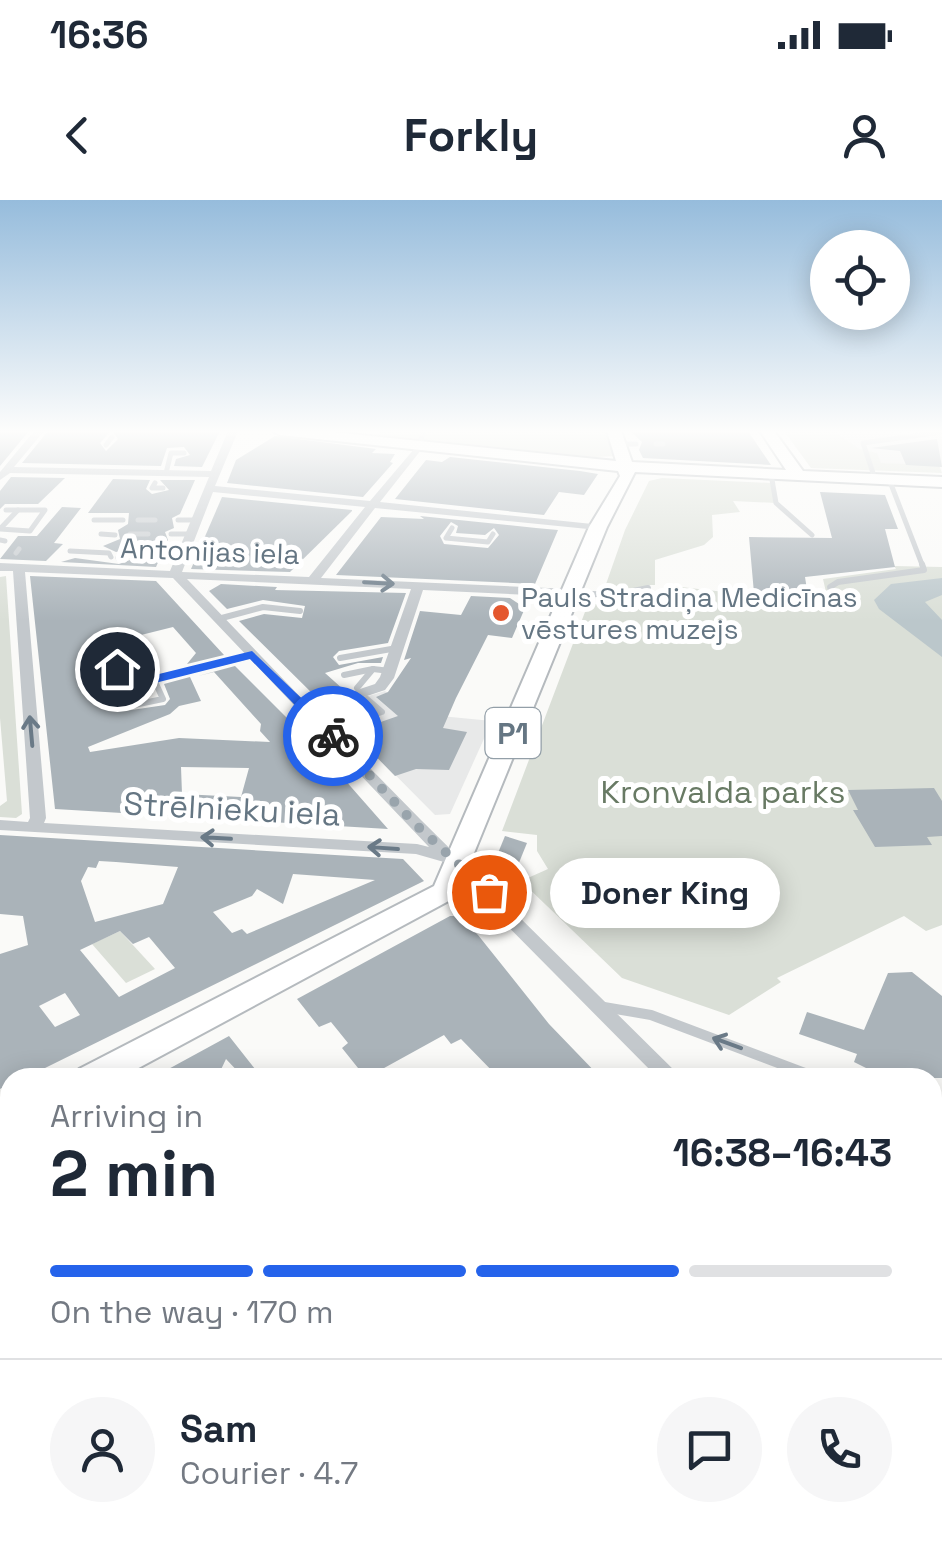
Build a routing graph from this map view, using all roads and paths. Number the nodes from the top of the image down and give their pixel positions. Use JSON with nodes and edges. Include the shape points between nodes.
{"nodes":[{"id":1,"x":207,"y":494,"type":"edge"},
{"id":2,"x":264,"y":494,"type":"edge"},
{"id":3,"x":382,"y":494,"type":"edge"},
{"id":4,"x":617,"y":494,"type":"edge"},
{"id":5,"x":775,"y":494,"type":"edge"},
{"id":6,"x":889,"y":494,"type":"edge"},
{"id":7,"x":374,"y":505,"type":"junction"},
{"id":8,"x":6,"y":510,"type":"dead end"},
{"id":9,"x":18,"y":510,"type":"junction"},
{"id":10,"x":94,"y":520,"type":"dead end"},
{"id":11,"x":123,"y":520,"type":"dead end"},
{"id":12,"x":138,"y":520,"type":"dead end"},
{"id":13,"x":154,"y":520,"type":"dead end"},
{"id":14,"x":178,"y":520,"type":"dead end"},
{"id":15,"x":195,"y":520,"type":"junction"},
{"id":16,"x":598,"y":527,"type":"junction"},
{"id":17,"x":452,"y":528,"type":"dead end"},
{"id":18,"x":101,"y":534,"type":"dead end"},
{"id":19,"x":115,"y":534,"type":"dead end"},
{"id":20,"x":130,"y":534,"type":"dead end"},
{"id":21,"x":148,"y":534,"type":"dead end"},
{"id":22,"x":171,"y":534,"type":"dead end"},
{"id":23,"x":190,"y":534,"type":"junction"},
{"id":24,"x":494,"y":534,"type":"dead end"},
{"id":25,"x":812,"y":535,"type":"dead end"},
{"id":26,"x":70,"y":551,"type":"dead end"},
{"id":27,"x":118,"y":557,"type":"dead end"},
{"id":28,"x":11,"y":561,"type":"edge"},
{"id":29,"x":177,"y":576,"type":"junction"},
{"id":30,"x":313,"y":580,"type":"junction"},
{"id":31,"x":419,"y":585,"type":"junction"},
{"id":32,"x":648,"y":588,"type":"dead end"},
{"id":33,"x":571,"y":593,"type":"junction"},
{"id":34,"x":836,"y":606,"type":"dead end"},
{"id":35,"x":300,"y":610,"type":"dead end"},
{"id":36,"x":218,"y":619,"type":"junction"},
{"id":37,"x":397,"y":648,"type":"junction"},
{"id":38,"x":252,"y":654,"type":"junction"},
{"id":39,"x":340,"y":658,"type":"dead end"},
{"id":40,"x":221,"y":663,"type":"junction"},
{"id":41,"x":117,"y":669,"type":"dead end"},
{"id":42,"x":372,"y":669,"type":"junction"},
{"id":43,"x":390,"y":670,"type":"junction"},
{"id":44,"x":192,"y":673,"type":"dead end"},
{"id":45,"x":344,"y":675,"type":"dead end"},
{"id":46,"x":155,"y":679,"type":"junction"},
{"id":47,"x":357,"y":688,"type":"dead end"},
{"id":48,"x":367,"y":699,"type":"dead end"},
{"id":49,"x":130,"y":706,"type":"dead end"},
{"id":50,"x":307,"y":710,"type":"junction"},
{"id":51,"x":326,"y":730,"type":"junction"},
{"id":52,"x":0,"y":825,"type":"edge"},
{"id":53,"x":34,"y":827,"type":"junction"},
{"id":54,"x":458,"y":863,"type":"junction"},
{"id":55,"x":604,"y":1008,"type":"junction"},
{"id":56,"x":110,"y":1068,"type":"edge"},
{"id":57,"x":662,"y":1068,"type":"edge"},
{"id":58,"x":792,"y":1068,"type":"edge"}],
"edges":[{"from":1,"to":15,"type":"street"},
{"from":2,"to":7,"type":"street"},
{"from":3,"to":7,"type":"street"},
{"from":4,"to":16,"type":"main road","number":"P1"},
{"from":5,"to":25,"type":"lane"},
{"from":6,"to":34,"type":"lane","via":[[924,570],[838,582],[830,587]]},
{"from":7,"to":16,"type":"street"},
{"from":7,"to":30,"type":"street"},
{"from":8,"to":9,"type":"lane"},
{"from":9,"to":9,"type":"lane","via":[[0,529],[30,530],[45,510]]},
{"from":10,"to":11,"type":"lane"},
{"from":12,"to":13,"type":"lane"},
{"from":14,"to":15,"type":"lane"},
{"from":15,"to":23,"type":"street"},
{"from":16,"to":33,"type":"main road","number":"P1"},
{"from":17,"to":24,"type":"lane","via":[[446,538],[488,542]]},
{"from":18,"to":19,"type":"lane"},
{"from":20,"to":21,"type":"lane"},
{"from":22,"to":23,"type":"lane"},
{"from":23,"to":29,"type":"street"},
{"from":26,"to":27,"type":"lane"},
{"from":28,"to":29,"type":"street","name":"Antonijas iela"},
{"from":53,"to":28,"type":"street","one_way":true},
{"from":29,"to":30,"type":"street","name":"Antonijas iela"},
{"from":29,"to":36,"type":"street"},
{"from":30,"to":31,"type":"street","name":"Antonijas iela","one_way":true},
{"from":31,"to":33,"type":"street","name":"Antonijas iela"},
{"from":31,"to":37,"type":"street"},
{"from":32,"to":33,"type":"lane"},
{"from":33,"to":54,"type":"main road","number":"P1"},
{"from":35,"to":36,"type":"lane","via":[[264,607]]},
{"from":36,"to":38,"type":"street"},
{"from":37,"to":39,"type":"lane"},
{"from":37,"to":43,"type":"street"},
{"from":38,"to":40,"type":"lane"},
{"from":38,"to":50,"type":"street"},
{"from":40,"to":44,"type":"lane"},
{"from":40,"to":46,"type":"lane"},
{"from":41,"to":46,"type":"lane","via":[[146,662]]},
{"from":42,"to":43,"type":"lane"},
{"from":42,"to":45,"type":"lane"},
{"from":42,"to":47,"type":"lane"},
{"from":43,"to":50,"type":"street","via":[[372,691]]},
{"from":46,"to":49,"type":"lane","via":[[163,699]]},
{"from":48,"to":51,"type":"lane","via":[[382,712]]},
{"from":50,"to":51,"type":"street"},
{"from":51,"to":54,"type":"street"},
{"from":52,"to":53,"type":"street","name":"Strēlnieku iela"},
{"from":54,"to":53,"type":"street","name":"Strēlnieku iela","one_way":true,"via":[[417,849]]},
{"from":54,"to":55,"type":"street"},
{"from":54,"to":56,"type":"main road","number":"P1","via":[[437,897]]},
{"from":55,"to":57,"type":"street"},
{"from":58,"to":55,"type":"lane","one_way":true,"via":[[651,1014]]}]}
